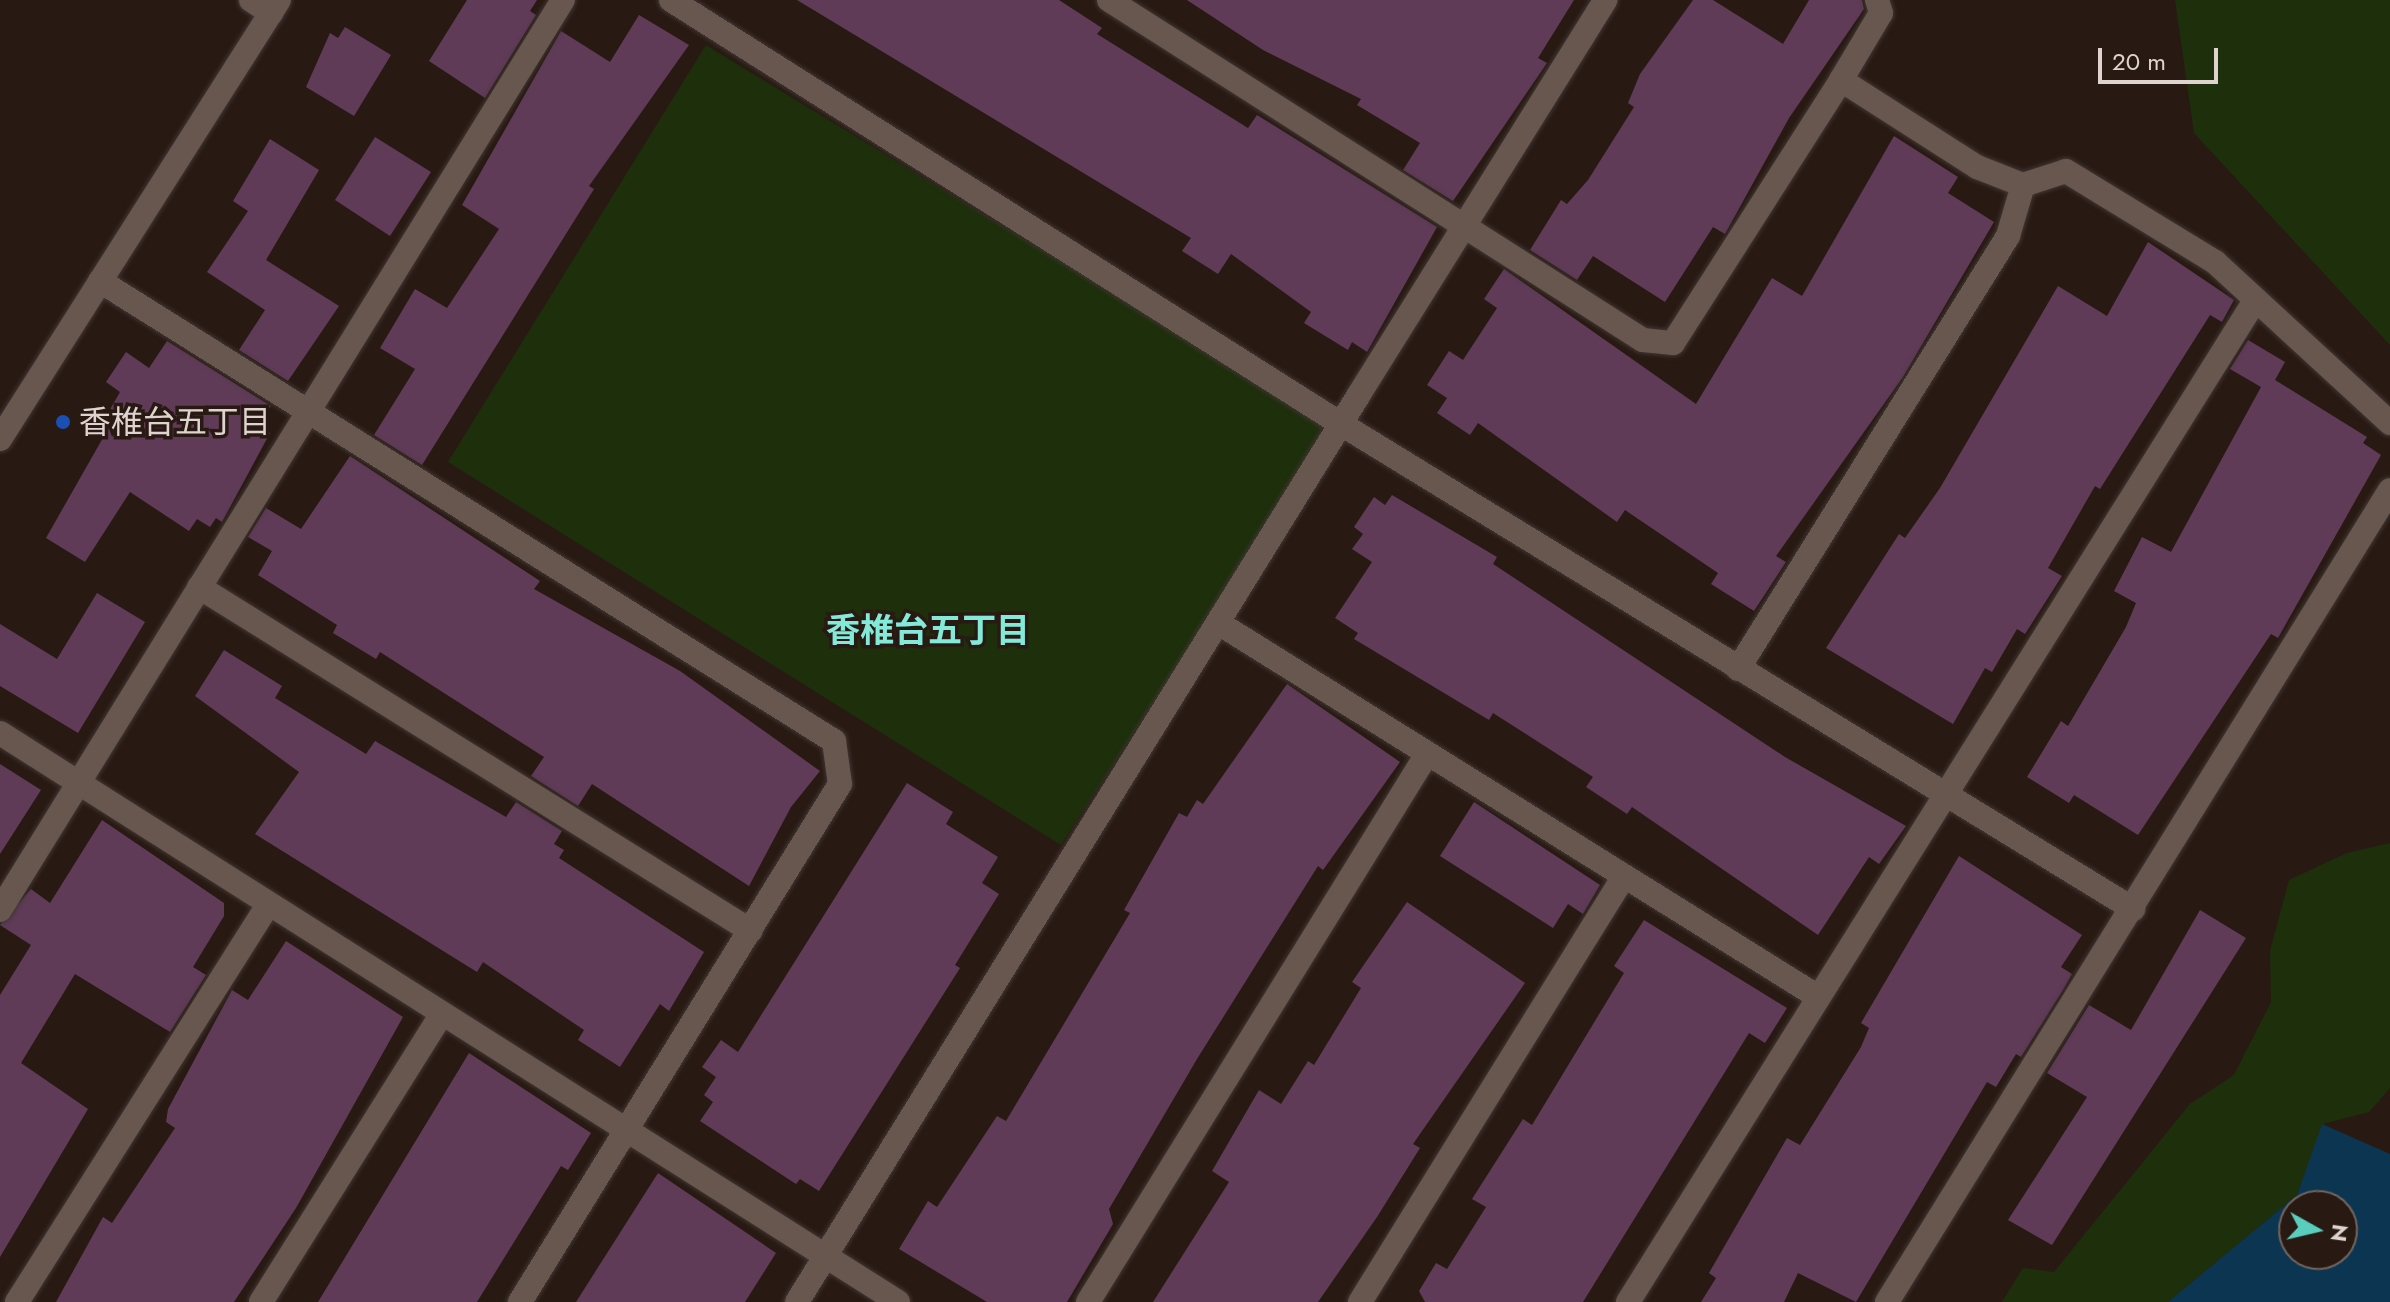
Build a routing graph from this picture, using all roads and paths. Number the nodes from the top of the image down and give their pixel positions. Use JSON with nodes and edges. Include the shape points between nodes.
{"nodes":[{"id":1,"x":563,"y":0,"type":"edge"},
{"id":2,"x":671,"y":0,"type":"edge"},
{"id":3,"x":1109,"y":0,"type":"edge"},
{"id":4,"x":1605,"y":0,"type":"edge"},
{"id":5,"x":1877,"y":0,"type":"edge"},
{"id":6,"x":267,"y":4,"type":"edge"},
{"id":7,"x":1841,"y":80,"type":"junction"},
{"id":8,"x":2023,"y":185,"type":"junction"},
{"id":9,"x":1464,"y":227,"type":"junction"},
{"id":10,"x":100,"y":281,"type":"junction"},
{"id":11,"x":2254,"y":302,"type":"junction"},
{"id":12,"x":310,"y":412,"type":"junction"},
{"id":13,"x":2390,"y":423,"type":"edge"},
{"id":14,"x":1341,"y":424,"type":"junction"},
{"id":15,"x":0,"y":439,"type":"edge"},
{"id":16,"x":2390,"y":490,"type":"edge"},
{"id":17,"x":199,"y":587,"type":"junction"},
{"id":18,"x":1220,"y":624,"type":"junction"},
{"id":19,"x":1738,"y":669,"type":"junction"},
{"id":20,"x":0,"y":733,"type":"edge"},
{"id":21,"x":1427,"y":754,"type":"junction"},
{"id":22,"x":82,"y":784,"type":"junction"},
{"id":23,"x":1944,"y":794,"type":"junction"},
{"id":24,"x":1623,"y":877,"type":"junction"},
{"id":25,"x":268,"y":905,"type":"junction"},
{"id":26,"x":2133,"y":909,"type":"junction"},
{"id":27,"x":0,"y":910,"type":"edge"},
{"id":28,"x":751,"y":931,"type":"junction"},
{"id":29,"x":1815,"y":995,"type":"junction"},
{"id":30,"x":440,"y":1017,"type":"junction"},
{"id":31,"x":628,"y":1130,"type":"junction"},
{"id":32,"x":824,"y":1256,"type":"junction"},
{"id":33,"x":17,"y":1302,"type":"edge"},
{"id":34,"x":261,"y":1302,"type":"edge"},
{"id":35,"x":520,"y":1302,"type":"edge"},
{"id":36,"x":797,"y":1302,"type":"edge"},
{"id":37,"x":898,"y":1302,"type":"edge"},
{"id":38,"x":1088,"y":1302,"type":"edge"},
{"id":39,"x":1360,"y":1302,"type":"edge"},
{"id":40,"x":1628,"y":1302,"type":"edge"},
{"id":41,"x":1887,"y":1302,"type":"edge"}],
"edges":[{"from":1,"to":12,"type":"street"},
{"from":2,"to":14,"type":"street"},
{"from":3,"to":9,"type":"street"},
{"from":4,"to":9,"type":"street"},
{"from":5,"to":7,"type":"street","via":[[1881,13]]},
{"from":6,"to":10,"type":"street"},
{"from":7,"to":8,"type":"street","via":[[1977,167]]},
{"from":7,"to":9,"type":"street","via":[[1673,343],[1643,340]]},
{"from":8,"to":11,"type":"street","via":[[2066,171],[2215,262]]},
{"from":8,"to":19,"type":"street","via":[[2008,236]]},
{"from":9,"to":14,"type":"street"},
{"from":10,"to":12,"type":"street"},
{"from":10,"to":15,"type":"street"},
{"from":11,"to":13,"type":"street"},
{"from":11,"to":23,"type":"street"},
{"from":12,"to":17,"type":"street"},
{"from":12,"to":28,"type":"street","via":[[834,741],[840,784]]},
{"from":14,"to":18,"type":"street"},
{"from":14,"to":19,"type":"street"},
{"from":16,"to":26,"type":"street"},
{"from":17,"to":22,"type":"street"},
{"from":17,"to":28,"type":"street"},
{"from":18,"to":21,"type":"street"},
{"from":18,"to":32,"type":"street"},
{"from":19,"to":23,"type":"street"},
{"from":20,"to":22,"type":"street"},
{"from":21,"to":24,"type":"street"},
{"from":21,"to":38,"type":"street"},
{"from":22,"to":25,"type":"street"},
{"from":22,"to":27,"type":"street"},
{"from":23,"to":26,"type":"street"},
{"from":23,"to":29,"type":"street"},
{"from":24,"to":29,"type":"street"},
{"from":24,"to":39,"type":"street"},
{"from":25,"to":30,"type":"street"},
{"from":25,"to":33,"type":"street"},
{"from":26,"to":41,"type":"street"},
{"from":28,"to":31,"type":"street"},
{"from":29,"to":40,"type":"street"},
{"from":30,"to":31,"type":"street"},
{"from":30,"to":34,"type":"street"},
{"from":31,"to":32,"type":"street"},
{"from":31,"to":35,"type":"street"},
{"from":32,"to":36,"type":"street"},
{"from":32,"to":37,"type":"street"}]}
